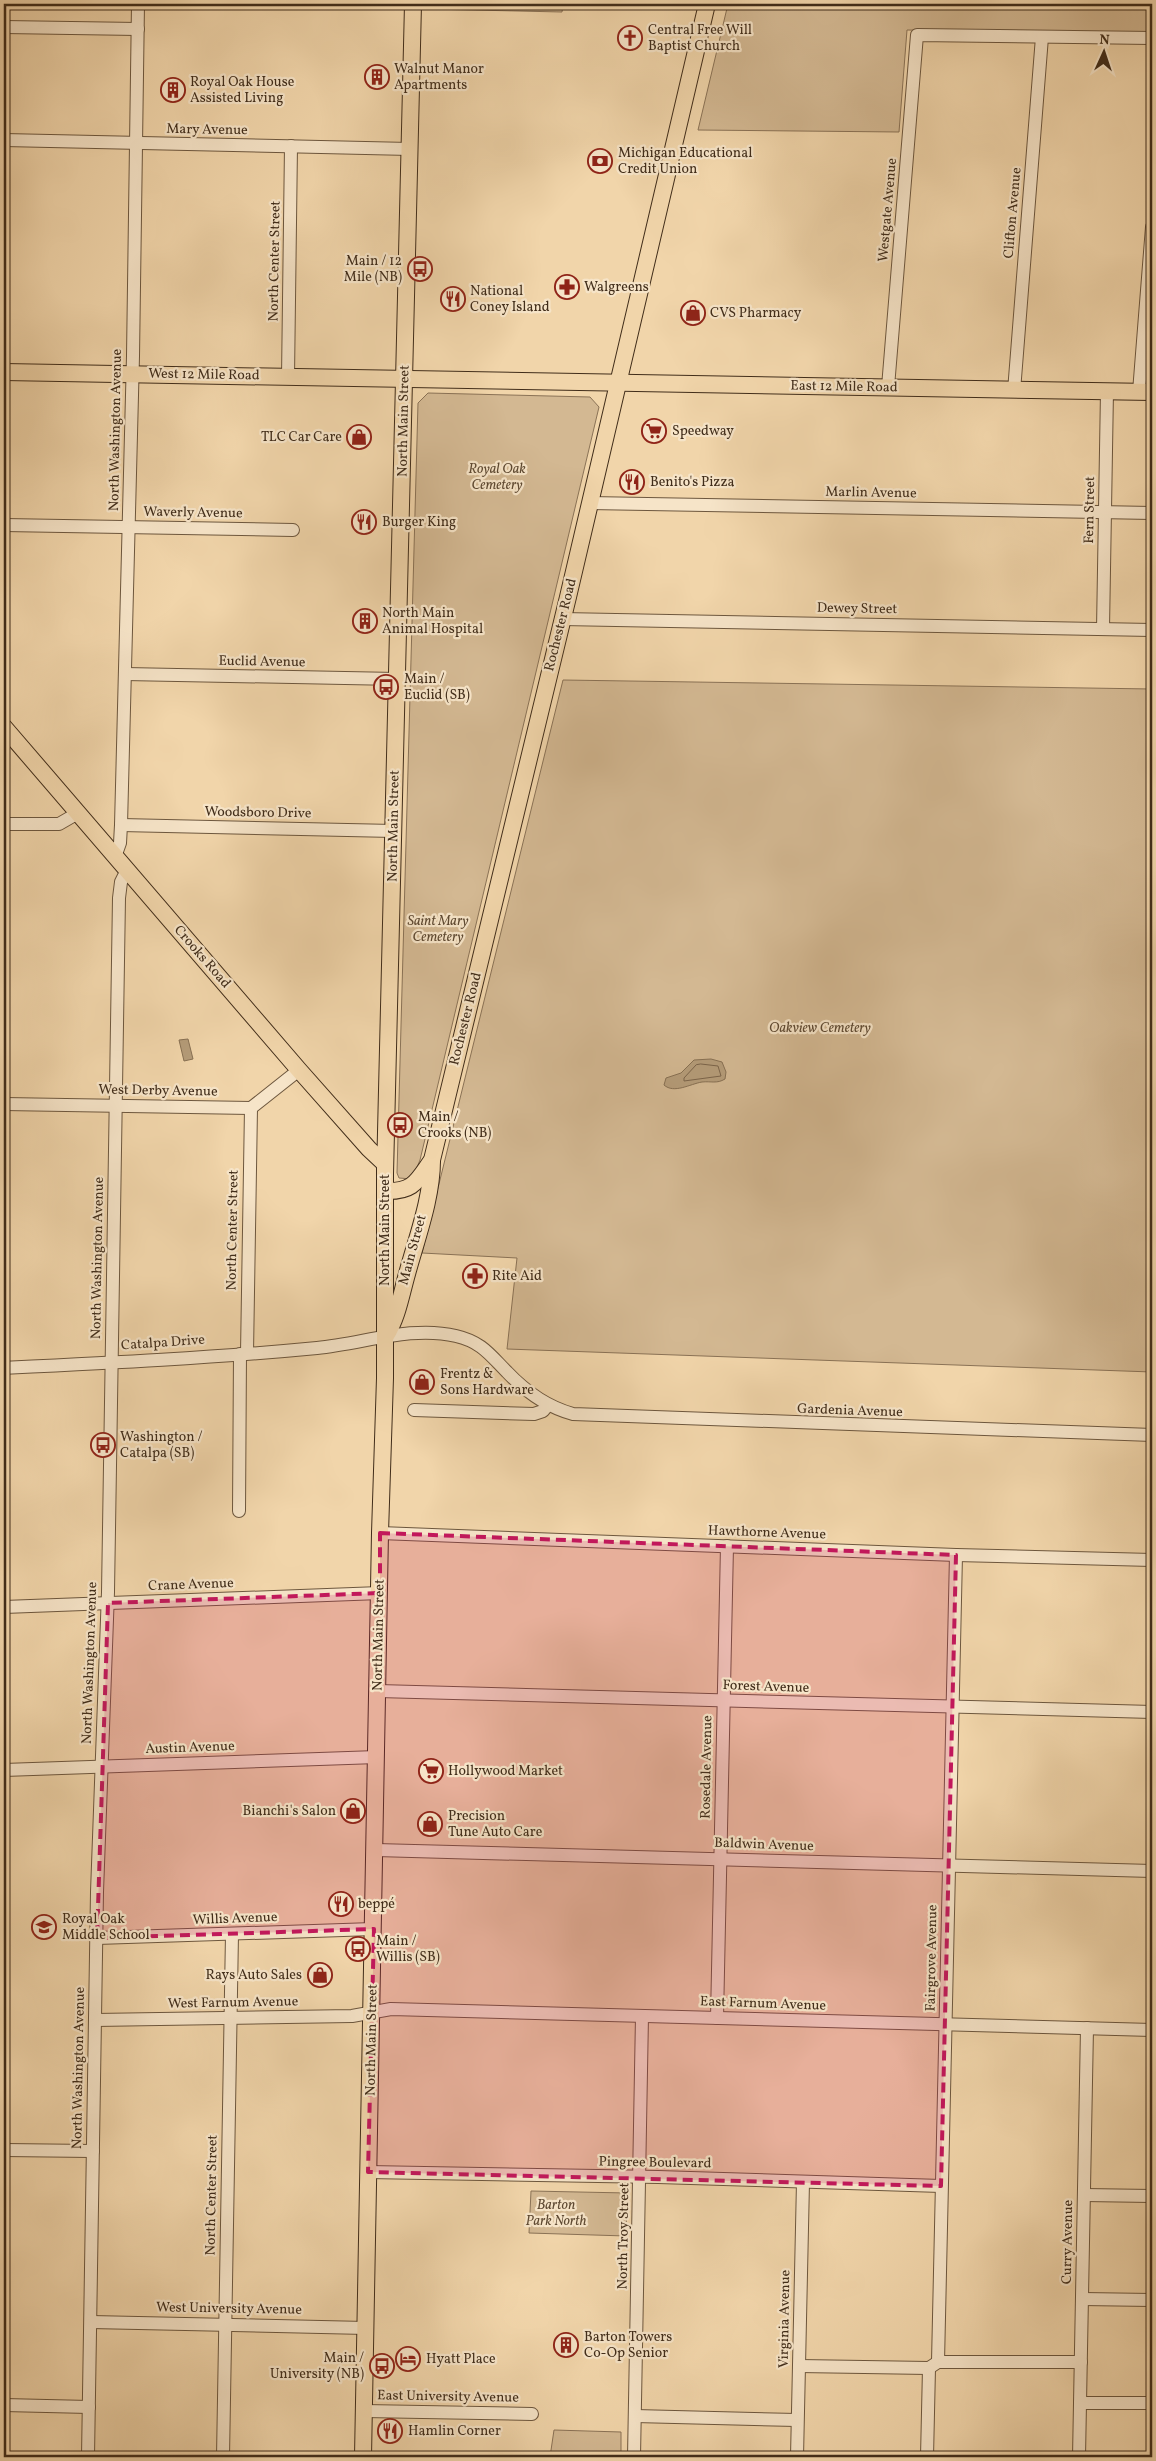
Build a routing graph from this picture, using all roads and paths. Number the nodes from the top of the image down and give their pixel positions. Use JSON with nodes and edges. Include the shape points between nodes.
{"nodes":[{"id":1,"x":138,"y":4,"type":"edge"},
{"id":2,"x":413,"y":4,"type":"edge"},
{"id":3,"x":707,"y":4,"type":"edge"},
{"id":4,"x":4,"y":27,"type":"edge"},
{"id":5,"x":138,"y":30,"type":"junction"},
{"id":6,"x":1042,"y":37,"type":"junction"},
{"id":7,"x":1152,"y":38,"type":"edge"},
{"id":8,"x":4,"y":140,"type":"edge"},
{"id":9,"x":136,"y":143,"type":"junction"},
{"id":10,"x":291,"y":146,"type":"junction"},
{"id":11,"x":410,"y":149,"type":"junction"},
{"id":12,"x":1152,"y":227,"type":"edge"},
{"id":13,"x":4,"y":372,"type":"edge"},
{"id":14,"x":132,"y":374,"type":"junction"},
{"id":15,"x":288,"y":377,"type":"junction"},
{"id":16,"x":405,"y":379,"type":"junction"},
{"id":17,"x":618,"y":384,"type":"junction"},
{"id":18,"x":888,"y":388,"type":"junction"},
{"id":19,"x":1014,"y":391,"type":"junction"},
{"id":20,"x":1107,"y":391,"type":"junction"},
{"id":21,"x":1146,"y":392,"type":"edge"},
{"id":22,"x":590,"y":503,"type":"junction"},
{"id":23,"x":1105,"y":512,"type":"junction"},
{"id":24,"x":1152,"y":513,"type":"edge"},
{"id":25,"x":4,"y":525,"type":"edge"},
{"id":26,"x":129,"y":527,"type":"junction"},
{"id":27,"x":292,"y":530,"type":"dead end"},
{"id":28,"x":562,"y":619,"type":"junction"},
{"id":29,"x":1103,"y":629,"type":"junction"},
{"id":30,"x":1152,"y":630,"type":"edge"},
{"id":31,"x":125,"y":674,"type":"junction"},
{"id":32,"x":397,"y":679,"type":"junction"},
{"id":33,"x":4,"y":727,"type":"edge"},
{"id":34,"x":78,"y":813,"type":"junction"},
{"id":35,"x":4,"y":824,"type":"edge"},
{"id":36,"x":121,"y":826,"type":"junction"},
{"id":37,"x":394,"y":831,"type":"junction"},
{"id":38,"x":115,"y":857,"type":"junction"},
{"id":39,"x":126,"y":870,"type":"junction"},
{"id":40,"x":299,"y":1070,"type":"junction"},
{"id":41,"x":4,"y":1104,"type":"edge"},
{"id":42,"x":115,"y":1106,"type":"junction"},
{"id":43,"x":251,"y":1108,"type":"junction"},
{"id":44,"x":432,"y":1160,"type":"junction"},
{"id":45,"x":385,"y":1164,"type":"junction"},
{"id":46,"x":385,"y":1191,"type":"junction"},
{"id":47,"x":385,"y":1337,"type":"junction"},
{"id":48,"x":293,"y":1350,"type":"joint"},
{"id":49,"x":244,"y":1353,"type":"junction"},
{"id":50,"x":112,"y":1362,"type":"junction"},
{"id":51,"x":4,"y":1368,"type":"edge"},
{"id":52,"x":548,"y":1405,"type":"junction"},
{"id":53,"x":414,"y":1410,"type":"dead end"},
{"id":54,"x":1152,"y":1435,"type":"edge"},
{"id":55,"x":239,"y":1511,"type":"dead end"},
{"id":56,"x":380,"y":1533,"type":"junction"},
{"id":57,"x":727,"y":1546,"type":"junction"},
{"id":58,"x":956,"y":1555,"type":"junction"},
{"id":59,"x":1152,"y":1560,"type":"edge"},
{"id":60,"x":380,"y":1593,"type":"junction"},
{"id":61,"x":108,"y":1603,"type":"junction"},
{"id":62,"x":4,"y":1607,"type":"edge"},
{"id":63,"x":378,"y":1691,"type":"junction"},
{"id":64,"x":724,"y":1701,"type":"junction"},
{"id":65,"x":953,"y":1707,"type":"junction"},
{"id":66,"x":1152,"y":1712,"type":"edge"},
{"id":67,"x":377,"y":1757,"type":"junction"},
{"id":68,"x":101,"y":1767,"type":"junction"},
{"id":69,"x":4,"y":1770,"type":"edge"},
{"id":70,"x":376,"y":1850,"type":"junction"},
{"id":71,"x":720,"y":1859,"type":"junction"},
{"id":72,"x":950,"y":1865,"type":"junction"},
{"id":73,"x":1152,"y":1871,"type":"edge"},
{"id":74,"x":374,"y":1929,"type":"junction"},
{"id":75,"x":232,"y":1934,"type":"junction"},
{"id":76,"x":97,"y":1938,"type":"junction"},
{"id":77,"x":372,"y":2012,"type":"junction"},
{"id":78,"x":642,"y":2016,"type":"junction"},
{"id":79,"x":231,"y":2018,"type":"junction"},
{"id":80,"x":716,"y":2018,"type":"junction"},
{"id":81,"x":94,"y":2020,"type":"junction"},
{"id":82,"x":946,"y":2024,"type":"junction"},
{"id":83,"x":1087,"y":2028,"type":"junction"},
{"id":84,"x":1152,"y":2030,"type":"edge"},
{"id":85,"x":4,"y":2150,"type":"edge"},
{"id":86,"x":93,"y":2151,"type":"junction"},
{"id":87,"x":368,"y":2172,"type":"junction"},
{"id":88,"x":640,"y":2178,"type":"junction"},
{"id":89,"x":802,"y":2182,"type":"junction"},
{"id":90,"x":941,"y":2186,"type":"junction"},
{"id":91,"x":1084,"y":2195,"type":"junction"},
{"id":92,"x":1152,"y":2196,"type":"edge"},
{"id":93,"x":1082,"y":2299,"type":"junction"},
{"id":94,"x":1152,"y":2300,"type":"edge"},
{"id":95,"x":91,"y":2322,"type":"junction"},
{"id":96,"x":225,"y":2324,"type":"junction"},
{"id":97,"x":366,"y":2328,"type":"junction"},
{"id":98,"x":1081,"y":2362,"type":"junction"},
{"id":99,"x":933,"y":2365,"type":"junction"},
{"id":100,"x":799,"y":2366,"type":"junction"},
{"id":101,"x":1080,"y":2403,"type":"junction"},
{"id":102,"x":1152,"y":2403,"type":"edge"},
{"id":103,"x":4,"y":2405,"type":"edge"},
{"id":104,"x":89,"y":2407,"type":"junction"},
{"id":105,"x":364,"y":2411,"type":"junction"},
{"id":106,"x":532,"y":2414,"type":"dead end"},
{"id":107,"x":635,"y":2416,"type":"junction"},
{"id":108,"x":797,"y":2420,"type":"junction"},
{"id":109,"x":88,"y":2457,"type":"edge"},
{"id":110,"x":223,"y":2457,"type":"edge"},
{"id":111,"x":364,"y":2457,"type":"edge"},
{"id":112,"x":634,"y":2457,"type":"edge"},
{"id":113,"x":797,"y":2457,"type":"edge"},
{"id":114,"x":927,"y":2457,"type":"edge"},
{"id":115,"x":1079,"y":2457,"type":"edge"}],
"edges":[{"from":1,"to":5,"type":"street","name":"North Washington Avenue"},
{"from":2,"to":11,"type":"main road","name":"North Main Street"},
{"from":3,"to":17,"type":"main road","name":"Rochester Road"},
{"from":4,"to":5,"type":"street"},
{"from":5,"to":9,"type":"street","name":"North Washington Avenue"},
{"from":6,"to":7,"type":"street"},
{"from":6,"to":18,"type":"street","name":"Westgate Avenue","via":[[917,35]]},
{"from":6,"to":19,"type":"street","name":"Clifton Avenue"},
{"from":8,"to":9,"type":"street","name":"Mary Avenue"},
{"from":9,"to":10,"type":"street","name":"Mary Avenue"},
{"from":9,"to":14,"type":"street","name":"North Washington Avenue"},
{"from":10,"to":11,"type":"street","name":"Mary Avenue"},
{"from":10,"to":15,"type":"street","name":"North Center Street"},
{"from":11,"to":16,"type":"main road","name":"North Main Street"},
{"from":12,"to":21,"type":"street"},
{"from":13,"to":14,"type":"main road","name":"West 12 Mile Road"},
{"from":14,"to":15,"type":"main road","name":"West 12 Mile Road"},
{"from":14,"to":26,"type":"street","name":"North Washington Avenue"},
{"from":15,"to":16,"type":"main road","name":"West 12 Mile Road"},
{"from":16,"to":17,"type":"main road","name":"East 12 Mile Road"},
{"from":16,"to":32,"type":"main road","name":"North Main Street"},
{"from":17,"to":18,"type":"main road","name":"East 12 Mile Road"},
{"from":17,"to":22,"type":"main road","name":"Rochester Road"},
{"from":18,"to":19,"type":"main road","name":"East 12 Mile Road"},
{"from":19,"to":20,"type":"main road","name":"East 12 Mile Road"},
{"from":20,"to":21,"type":"main road","name":"East 12 Mile Road"},
{"from":20,"to":23,"type":"street","name":"Fern Street"},
{"from":22,"to":23,"type":"street","name":"Marlin Avenue"},
{"from":22,"to":28,"type":"main road","name":"Rochester Road"},
{"from":23,"to":24,"type":"street","name":"Marlin Avenue"},
{"from":23,"to":29,"type":"street","name":"Fern Street"},
{"from":25,"to":26,"type":"street","name":"Waverly Avenue"},
{"from":26,"to":27,"type":"street","name":"Waverly Avenue"},
{"from":26,"to":31,"type":"street","name":"North Washington Avenue"},
{"from":28,"to":29,"type":"street","name":"Dewey Street"},
{"from":28,"to":44,"type":"main road","name":"Rochester Road"},
{"from":29,"to":30,"type":"street","name":"Dewey Street"},
{"from":31,"to":32,"type":"street","name":"Euclid Avenue"},
{"from":31,"to":36,"type":"street","name":"North Washington Avenue"},
{"from":32,"to":37,"type":"main road","name":"North Main Street"},
{"from":33,"to":34,"type":"main road","name":"Crooks Road"},
{"from":34,"to":35,"type":"street","via":[[59,824]]},
{"from":34,"to":38,"type":"main road","name":"Crooks Road"},
{"from":36,"to":37,"type":"street","name":"Woodsboro Drive"},
{"from":36,"to":38,"type":"street","name":"North Washington Avenue"},
{"from":37,"to":45,"type":"main road","name":"North Main Street"},
{"from":38,"to":39,"type":"main road","name":"Crooks Road"},
{"from":39,"to":40,"type":"main road","name":"Crooks Road"},
{"from":39,"to":42,"type":"street","name":"North Washington Avenue","via":[[119,889]]},
{"from":40,"to":43,"type":"street"},
{"from":40,"to":45,"type":"main road","name":"Crooks Road"},
{"from":41,"to":42,"type":"street","name":"West Derby Avenue"},
{"from":42,"to":43,"type":"street","name":"West Derby Avenue"},
{"from":42,"to":50,"type":"street","name":"North Washington Avenue"},
{"from":43,"to":49,"type":"street","name":"North Center Street"},
{"from":44,"to":46,"type":"main road","name":"Rochester Road","via":[[414,1185],[403,1191]]},
{"from":44,"to":47,"type":"main road","name":"Main Street","via":[[420,1228],[396,1317]]},
{"from":45,"to":46,"type":"main road"},
{"from":46,"to":47,"type":"main road","name":"North Main Street"},
{"from":47,"to":48,"type":"street","name":"Gardenia Avenue"},
{"from":47,"to":52,"type":"street","name":"Gardenia Avenue","via":[[416,1333],[454,1335],[469,1340],[491,1353],[507,1373]]},
{"from":47,"to":56,"type":"main road","name":"North Main Street"},
{"from":48,"to":49,"type":"street","name":"Catalpa Drive"},
{"from":49,"to":50,"type":"street","name":"Catalpa Drive"},
{"from":49,"to":55,"type":"street","name":"North Center Street"},
{"from":50,"to":51,"type":"street","name":"Catalpa Drive"},
{"from":50,"to":61,"type":"street","name":"North Washington Avenue"},
{"from":52,"to":53,"type":"street","via":[[534,1414]]},
{"from":52,"to":54,"type":"street","name":"Gardenia Avenue","via":[[589,1416]]},
{"from":56,"to":57,"type":"street","name":"Hawthorne Avenue"},
{"from":56,"to":60,"type":"main road","name":"North Main Street"},
{"from":57,"to":58,"type":"street","name":"Hawthorne Avenue"},
{"from":57,"to":64,"type":"street","name":"Rosedale Avenue"},
{"from":58,"to":59,"type":"street","name":"Hawthorne Avenue"},
{"from":58,"to":65,"type":"street","name":"Fairgrove Avenue"},
{"from":60,"to":61,"type":"street","name":"Crane Avenue"},
{"from":60,"to":63,"type":"main road","name":"North Main Street"},
{"from":61,"to":62,"type":"street","name":"Crane Avenue"},
{"from":61,"to":68,"type":"street","name":"North Washington Avenue"},
{"from":63,"to":64,"type":"street","name":"Forest Avenue"},
{"from":63,"to":67,"type":"main road","name":"North Main Street"},
{"from":64,"to":65,"type":"street","name":"Forest Avenue"},
{"from":64,"to":71,"type":"street","name":"Rosedale Avenue"},
{"from":65,"to":66,"type":"street","name":"Forest Avenue"},
{"from":65,"to":72,"type":"street","name":"Fairgrove Avenue"},
{"from":67,"to":68,"type":"street","name":"Austin Avenue"},
{"from":67,"to":70,"type":"main road","name":"North Main Street"},
{"from":68,"to":69,"type":"street","name":"Austin Avenue"},
{"from":68,"to":76,"type":"street","name":"North Washington Avenue"},
{"from":70,"to":71,"type":"street","name":"Baldwin Avenue"},
{"from":70,"to":74,"type":"main road","name":"North Main Street"},
{"from":71,"to":72,"type":"street","name":"Baldwin Avenue"},
{"from":71,"to":80,"type":"street","name":"Rosedale Avenue"},
{"from":72,"to":73,"type":"street","name":"Baldwin Avenue"},
{"from":72,"to":82,"type":"street","name":"Fairgrove Avenue"},
{"from":74,"to":75,"type":"street","name":"Willis Avenue"},
{"from":74,"to":77,"type":"main road","name":"North Main Street"},
{"from":75,"to":76,"type":"street","name":"Willis Avenue"},
{"from":75,"to":79,"type":"street","name":"North Center Street"},
{"from":76,"to":81,"type":"street","name":"North Washington Avenue"},
{"from":77,"to":78,"type":"street","name":"East Farnum Avenue","via":[[391,2009]]},
{"from":77,"to":79,"type":"street","name":"West Farnum Avenue","via":[[352,2016]]},
{"from":77,"to":87,"type":"main road","name":"North Main Street"},
{"from":78,"to":80,"type":"street","name":"East Farnum Avenue"},
{"from":78,"to":88,"type":"street","name":"North Troy Street"},
{"from":79,"to":81,"type":"street","name":"West Farnum Avenue"},
{"from":79,"to":96,"type":"street","name":"North Center Street"},
{"from":80,"to":82,"type":"street","name":"East Farnum Avenue"},
{"from":81,"to":86,"type":"street","name":"North Washington Avenue"},
{"from":82,"to":83,"type":"street","name":"East Farnum Avenue"},
{"from":82,"to":90,"type":"street","name":"Fairgrove Avenue"},
{"from":83,"to":84,"type":"street","name":"East Farnum Avenue"},
{"from":83,"to":91,"type":"street","name":"Curry Avenue"},
{"from":85,"to":86,"type":"street"},
{"from":86,"to":95,"type":"street","name":"North Washington Avenue"},
{"from":87,"to":88,"type":"street","name":"Pingree Boulevard"},
{"from":87,"to":97,"type":"main road","name":"North Main Street"},
{"from":88,"to":89,"type":"street","name":"Pingree Boulevard"},
{"from":88,"to":107,"type":"street","name":"North Troy Street"},
{"from":89,"to":90,"type":"street","name":"Pingree Boulevard"},
{"from":89,"to":100,"type":"street","name":"Virginia Avenue"},
{"from":90,"to":99,"type":"street","name":"Fairgrove Avenue"},
{"from":91,"to":92,"type":"street"},
{"from":91,"to":93,"type":"street","name":"Curry Avenue"},
{"from":93,"to":94,"type":"street"},
{"from":93,"to":98,"type":"street","name":"Curry Avenue"},
{"from":95,"to":96,"type":"street","name":"West University Avenue"},
{"from":95,"to":104,"type":"street","name":"North Washington Avenue"},
{"from":96,"to":97,"type":"street","name":"West University Avenue"},
{"from":96,"to":110,"type":"street","name":"North Center Street"},
{"from":97,"to":105,"type":"main road","name":"North Main Street"},
{"from":98,"to":99,"type":"street"},
{"from":98,"to":101,"type":"street","name":"Curry Avenue"},
{"from":99,"to":100,"type":"street"},
{"from":99,"to":114,"type":"street","name":"Fairgrove Avenue"},
{"from":100,"to":108,"type":"street","name":"Virginia Avenue"},
{"from":101,"to":102,"type":"street"},
{"from":101,"to":115,"type":"street","name":"Curry Avenue"},
{"from":103,"to":104,"type":"street"},
{"from":104,"to":109,"type":"street","name":"North Washington Avenue"},
{"from":105,"to":106,"type":"street","name":"East University Avenue"},
{"from":105,"to":111,"type":"main road","name":"North Main Street"},
{"from":107,"to":108,"type":"street"},
{"from":107,"to":112,"type":"street","name":"North Troy Street"},
{"from":108,"to":113,"type":"street","name":"Virginia Avenue"}]}
